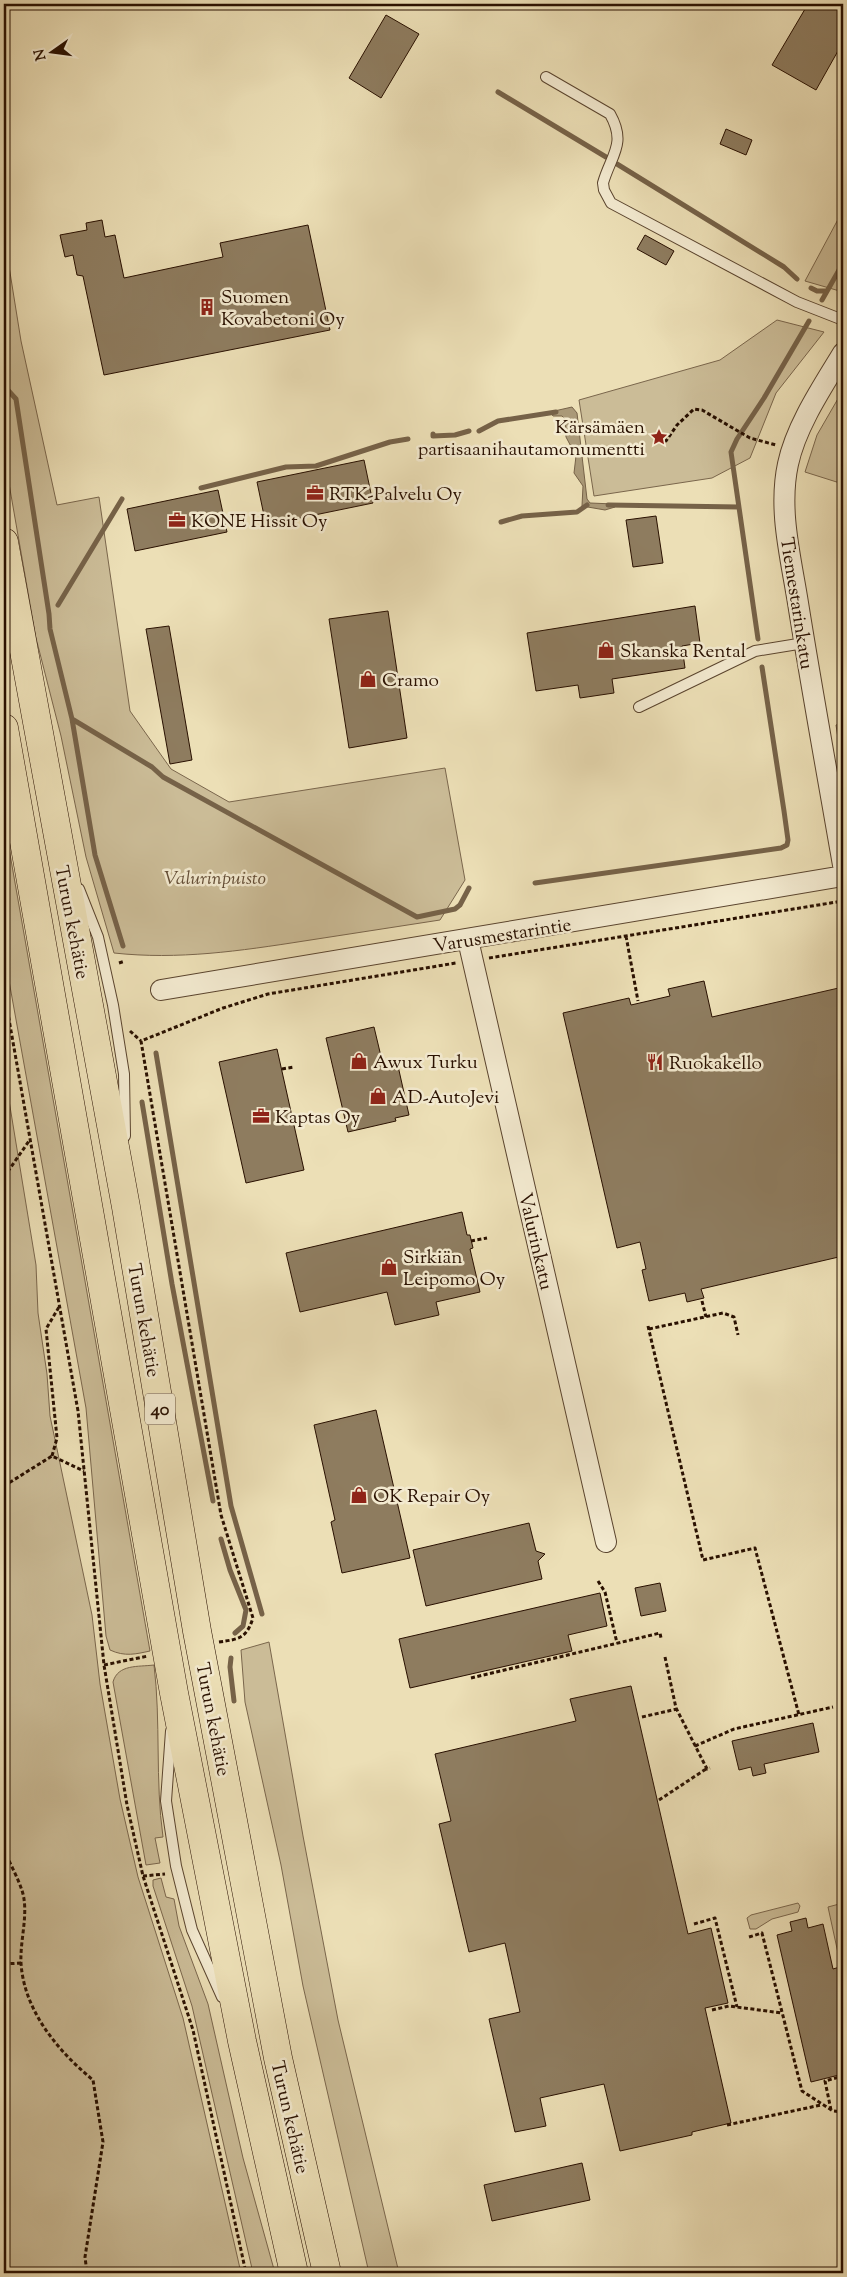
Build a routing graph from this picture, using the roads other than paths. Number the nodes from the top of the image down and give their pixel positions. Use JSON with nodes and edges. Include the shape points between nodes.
{"nodes":[{"id":1,"x":546,"y":77,"type":"dead end"},
{"id":2,"x":843,"y":320,"type":"edge"},
{"id":3,"x":843,"y":352,"type":"edge"},
{"id":4,"x":4,"y":542,"type":"edge"},
{"id":5,"x":804,"y":643,"type":"junction"},
{"id":6,"x":638,"y":707,"type":"dead end"},
{"id":7,"x":4,"y":728,"type":"edge"},
{"id":8,"x":843,"y":865,"type":"edge"},
{"id":9,"x":843,"y":876,"type":"edge"},
{"id":10,"x":468,"y":940,"type":"junction"},
{"id":11,"x":161,"y":990,"type":"dead end"},
{"id":12,"x":606,"y":1542,"type":"dead end"},
{"id":13,"x":294,"y":2273,"type":"edge"},
{"id":14,"x":327,"y":2273,"type":"edge"}],
"edges":[{"from":1,"to":2,"type":"lane","via":[[610,114],[615,123],[619,143],[604,183],[611,203],[797,302]]},
{"from":3,"to":5,"type":"street","name":"Tiemestarinkatu","via":[[793,448],[783,489]]},
{"from":4,"to":14,"type":"highway","name":"Turun kehätie","number":"40","via":[[126,1207],[197,1631],[278,2058]]},
{"from":5,"to":6,"type":"lane","via":[[755,651]]},
{"from":5,"to":8,"type":"street","name":"Tiemestarinkatu"},
{"from":7,"to":13,"type":"highway","name":"Turun kehätie","number":"40","via":[[174,1693],[242,2041]]},
{"from":9,"to":10,"type":"street","name":"Varusmestarintie"},
{"from":10,"to":11,"type":"street","name":"Varusmestarintie"},
{"from":10,"to":12,"type":"street","name":"Valurinkatu"}]}
